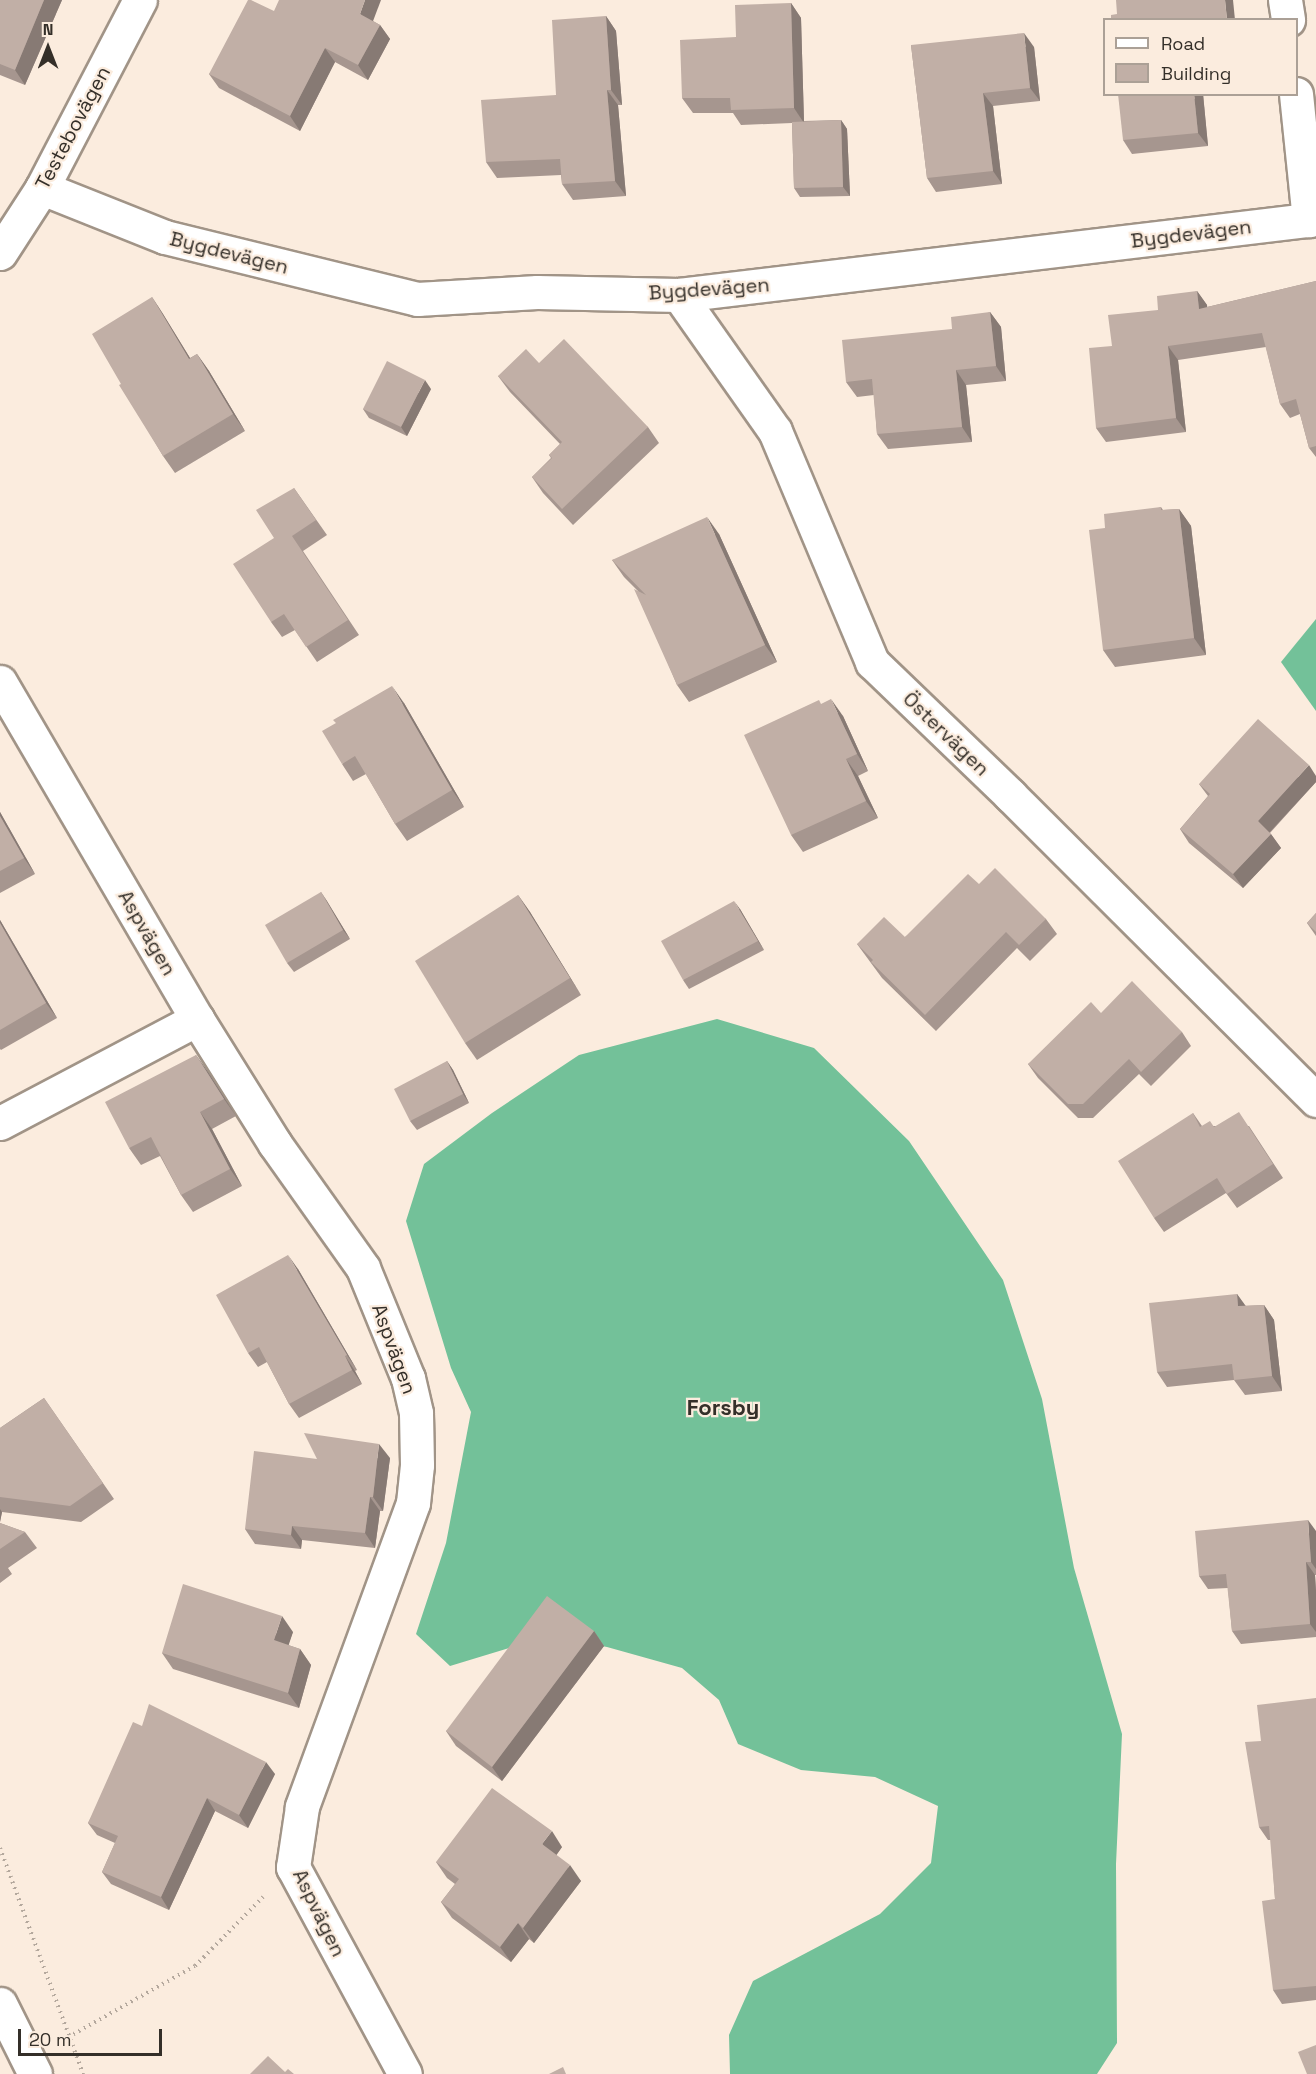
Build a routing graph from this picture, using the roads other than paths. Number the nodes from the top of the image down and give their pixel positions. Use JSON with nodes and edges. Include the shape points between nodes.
{"nodes":[{"id":1,"x":140,"y":0,"type":"edge"},
{"id":2,"x":1285,"y":0,"type":"edge"},
{"id":3,"x":1288,"y":18,"type":"edge"},
{"id":4,"x":1296,"y":96,"type":"edge"},
{"id":5,"x":42,"y":188,"type":"junction"},
{"id":6,"x":1313,"y":220,"type":"edge"},
{"id":7,"x":0,"y":253,"type":"edge"},
{"id":8,"x":679,"y":295,"type":"junction"},
{"id":9,"x":0,"y":681,"type":"edge"},
{"id":10,"x":197,"y":1019,"type":"junction"},
{"id":11,"x":1316,"y":1100,"type":"edge"},
{"id":12,"x":0,"y":1123,"type":"edge"},
{"id":13,"x":0,"y":2004,"type":"edge"},
{"id":14,"x":30,"y":2066,"type":"edge"},
{"id":15,"x":405,"y":2074,"type":"edge"}],
"edges":[{"from":1,"to":5,"type":"street","name":"Testebovägen"},
{"from":2,"to":3,"type":"street"},
{"from":4,"to":6,"type":"street"},
{"from":5,"to":7,"type":"street","name":"Testebovägen"},
{"from":5,"to":8,"type":"street","name":"Bygdevägen","via":[[165,237],[417,298],[537,292]]},
{"from":6,"to":8,"type":"street","name":"Bygdevägen"},
{"from":8,"to":11,"type":"street","name":"Östervägen","via":[[775,431],[872,662]]},
{"from":9,"to":10,"type":"street","name":"Aspvägen"},
{"from":10,"to":12,"type":"street"},
{"from":10,"to":15,"type":"street","name":"Aspvägen","via":[[275,1144],[363,1268],[408,1378],[416,1413],[413,1503],[302,1807],[293,1867]]},
{"from":13,"to":14,"type":"street"}]}
